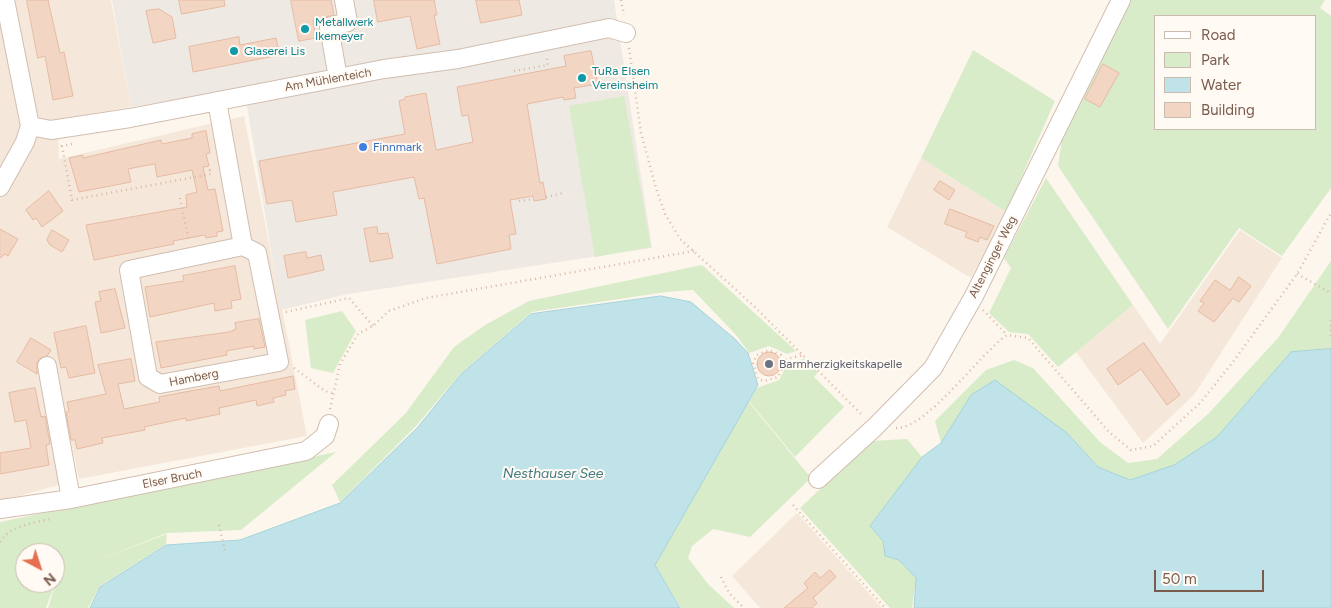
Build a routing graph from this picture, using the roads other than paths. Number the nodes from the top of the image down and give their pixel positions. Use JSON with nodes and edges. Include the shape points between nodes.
{"nodes":[{"id":1,"x":5,"y":0,"type":"edge"},
{"id":2,"x":344,"y":0,"type":"edge"},
{"id":3,"x":1121,"y":0,"type":"edge"},
{"id":4,"x":626,"y":32,"type":"road end"},
{"id":5,"x":338,"y":78,"type":"junction"},
{"id":6,"x":217,"y":100,"type":"junction"},
{"id":7,"x":30,"y":126,"type":"junction"},
{"id":8,"x":0,"y":187,"type":"edge"},
{"id":9,"x":243,"y":246,"type":"junction"},
{"id":10,"x":47,"y":366,"type":"dead end"},
{"id":11,"x":329,"y":424,"type":"road end"},
{"id":12,"x":818,"y":480,"type":"dead end"},
{"id":13,"x":71,"y":498,"type":"junction"},
{"id":14,"x":0,"y":509,"type":"edge"}],
"edges":[{"from":1,"to":7,"type":"street"},
{"from":2,"to":5,"type":"street","via":[[348,22],[329,26]]},
{"from":3,"to":12,"type":"street","name":"Altenginger Weg","via":[[974,296],[933,368],[875,428]]},
{"from":4,"to":5,"type":"street","name":"Am Mühlenteich","via":[[609,28],[458,60]]},
{"from":5,"to":6,"type":"street","name":"Am Mühlenteich"},
{"from":6,"to":7,"type":"street","name":"Am Mühlenteich","via":[[51,130]]},
{"from":6,"to":9,"type":"street"},
{"from":7,"to":8,"type":"street","via":[[25,142]]},
{"from":9,"to":9,"type":"street","name":"Hamberg","via":[[129,270],[148,376],[160,384],[279,362],[257,253]]},
{"from":10,"to":13,"type":"street"},
{"from":11,"to":13,"type":"street","name":"Elser Bruch","via":[[325,436],[306,451]]},
{"from":13,"to":14,"type":"street","name":"Elser Bruch"}]}
